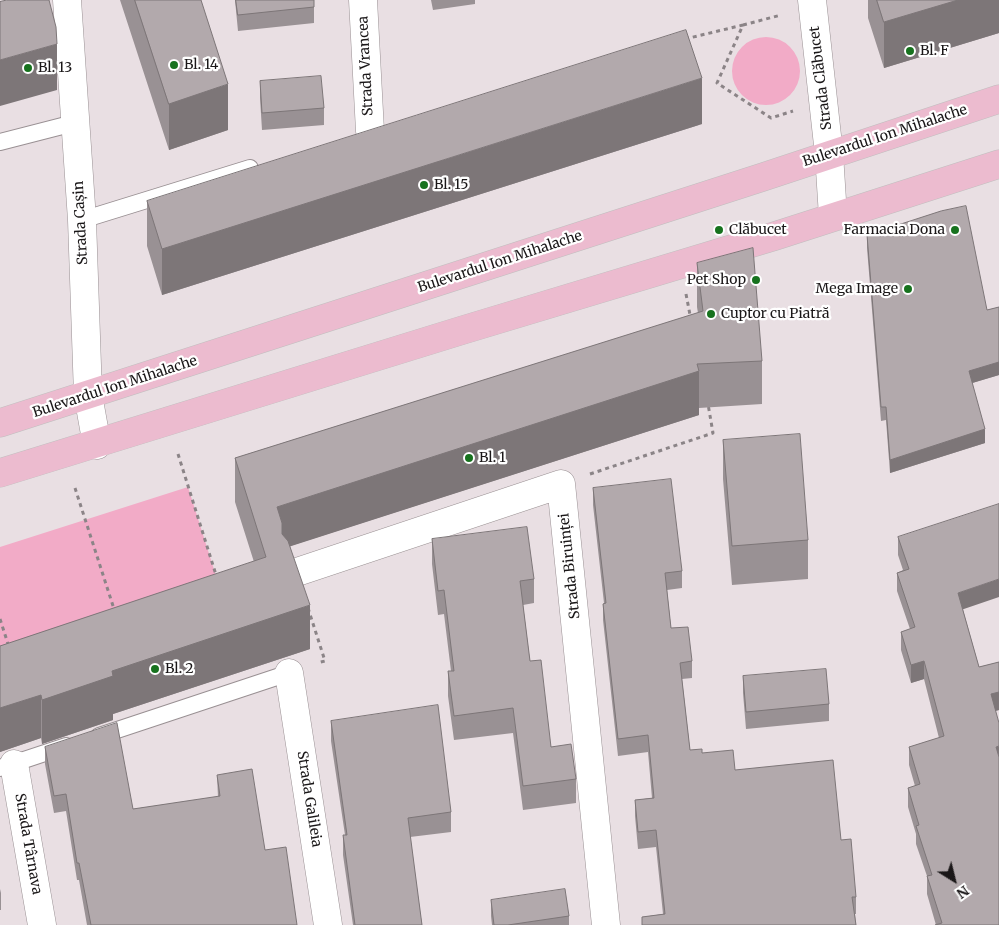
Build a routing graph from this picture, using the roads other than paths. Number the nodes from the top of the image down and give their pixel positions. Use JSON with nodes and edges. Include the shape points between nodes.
{"nodes":[{"id":1,"x":67,"y":0,"type":"edge"},
{"id":2,"x":363,"y":0,"type":"edge"},
{"id":3,"x":813,"y":9,"type":"edge"},
{"id":4,"x":999,"y":99,"type":"edge"},
{"id":5,"x":74,"y":123,"type":"junction"},
{"id":6,"x":370,"y":131,"type":"edge"},
{"id":7,"x":0,"y":142,"type":"edge"},
{"id":8,"x":830,"y":154,"type":"junction"},
{"id":9,"x":268,"y":163,"type":"edge"},
{"id":10,"x":999,"y":164,"type":"edge"},
{"id":11,"x":833,"y":216,"type":"junction"},
{"id":12,"x":82,"y":220,"type":"junction"},
{"id":13,"x":88,"y":395,"type":"junction"},
{"id":14,"x":0,"y":423,"type":"edge"},
{"id":15,"x":97,"y":445,"type":"junction"},
{"id":16,"x":0,"y":474,"type":"edge"},
{"id":17,"x":297,"y":572,"type":"edge"},
{"id":18,"x":289,"y":673,"type":"joint"},
{"id":19,"x":7,"y":766,"type":"edge"},
{"id":20,"x":42,"y":925,"type":"edge"},
{"id":21,"x":328,"y":925,"type":"edge"},
{"id":22,"x":606,"y":925,"type":"edge"}],
"edges":[{"from":1,"to":5,"type":"street","name":"Strada Cașin"},
{"from":2,"to":6,"type":"street","name":"Strada Vrancea"},
{"from":3,"to":8,"type":"street","name":"Strada Clăbucet"},
{"from":4,"to":8,"type":"main road","name":"Bulevardul Ion Mihalache"},
{"from":5,"to":7,"type":"lane"},
{"from":5,"to":12,"type":"street","name":"Strada Cașin"},
{"from":8,"to":11,"type":"street","name":"Strada Clăbucet"},
{"from":8,"to":13,"type":"main road","name":"Bulevardul Ion Mihalache"},
{"from":9,"to":12,"type":"lane"},
{"from":10,"to":11,"type":"main road"},
{"from":11,"to":15,"type":"main road"},
{"from":12,"to":13,"type":"street","name":"Strada Cașin"},
{"from":13,"to":14,"type":"main road","name":"Bulevardul Ion Mihalache"},
{"from":13,"to":15,"type":"street","name":"Strada Cașin"},
{"from":15,"to":16,"type":"main road"},
{"from":17,"to":22,"type":"street","name":"Strada Biruinței","via":[[562,484]]},
{"from":18,"to":19,"type":"lane"},
{"from":18,"to":21,"type":"street","name":"Strada Galileia"},
{"from":19,"to":20,"type":"street","name":"Strada Târnava"}]}
